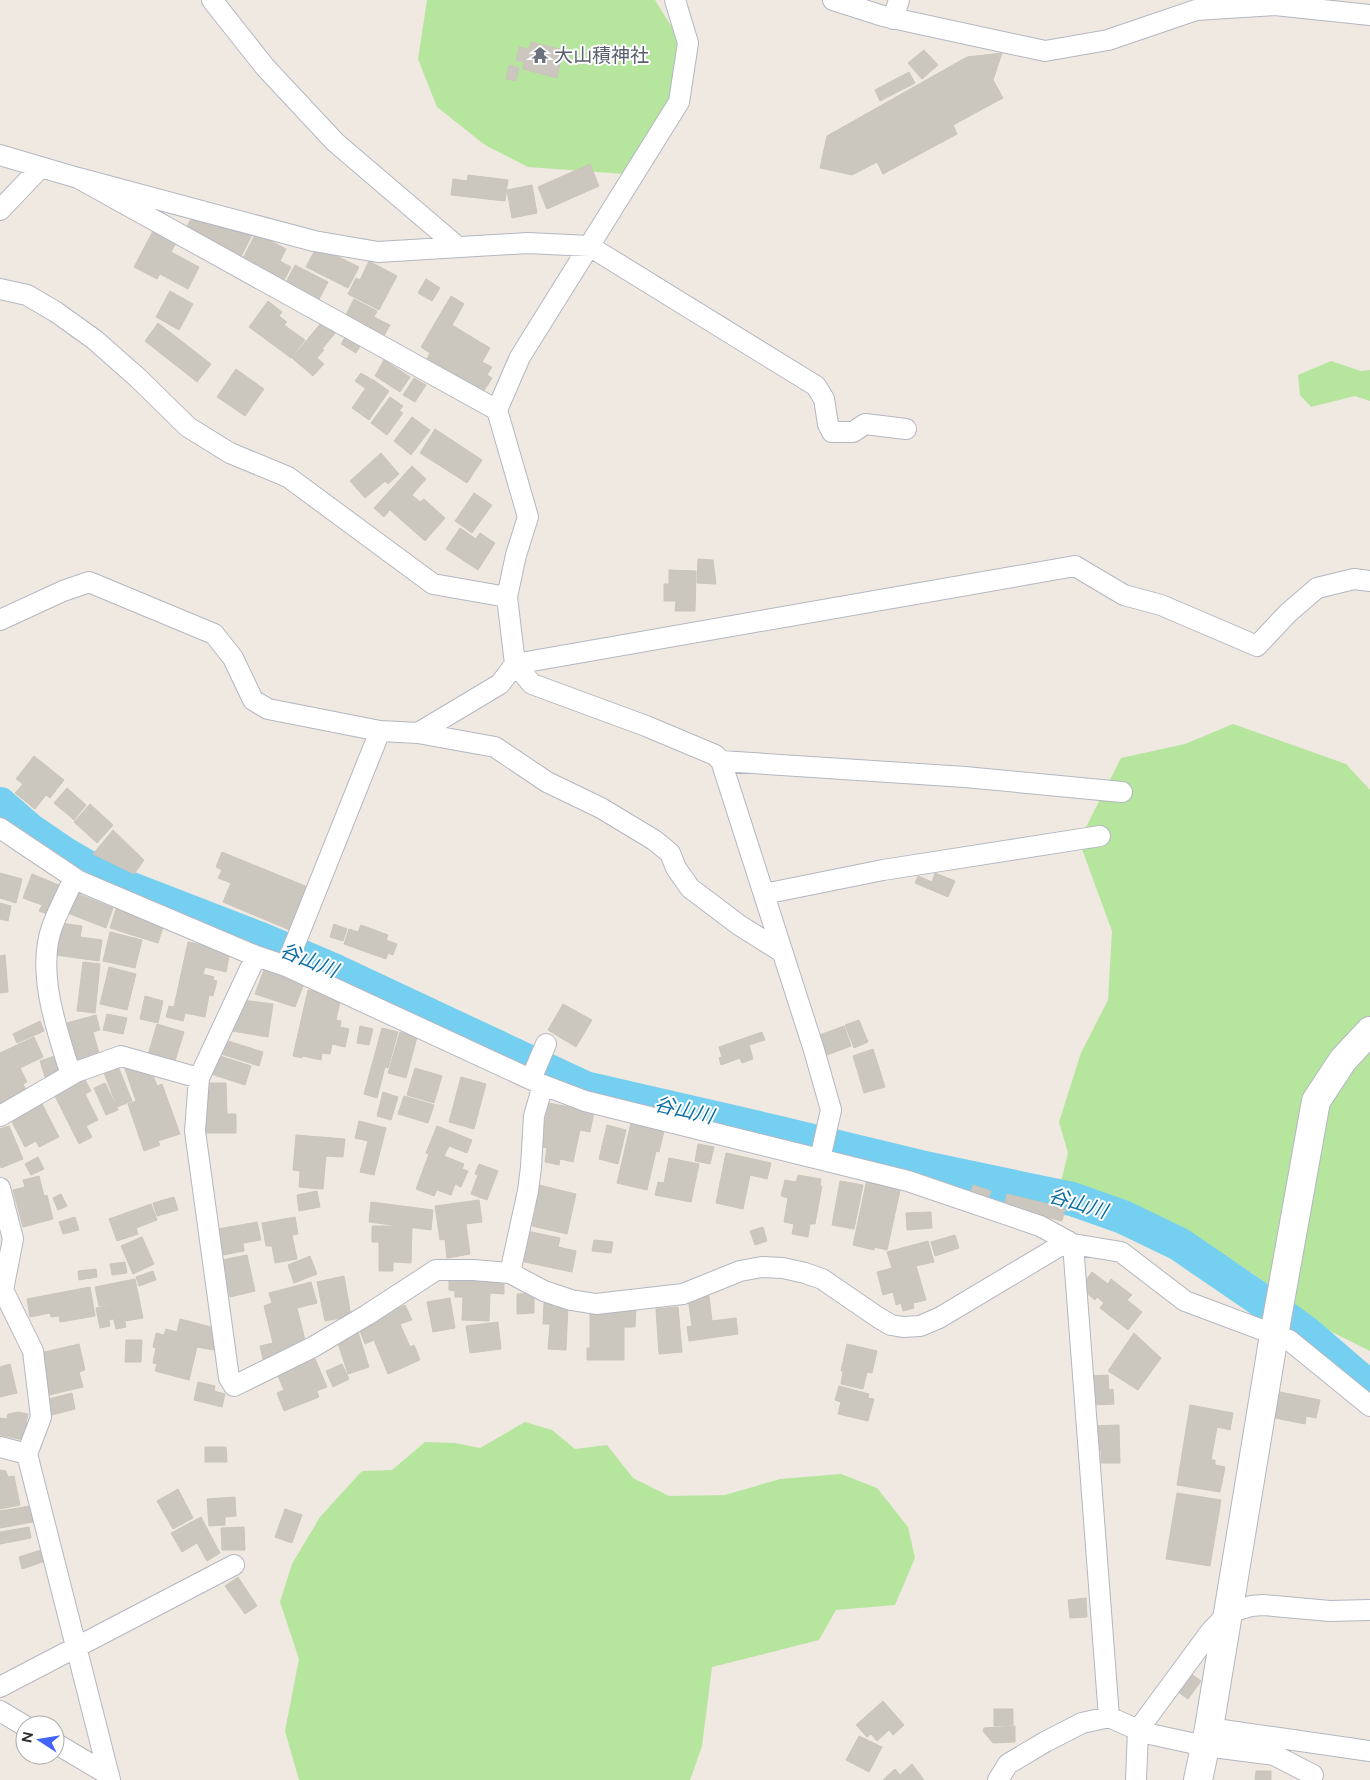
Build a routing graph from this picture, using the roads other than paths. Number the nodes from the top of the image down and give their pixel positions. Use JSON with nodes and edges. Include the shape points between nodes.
{"nodes":[{"id":1,"x":212,"y":0,"type":"edge"},
{"id":2,"x":675,"y":0,"type":"edge"},
{"id":3,"x":834,"y":0,"type":"edge"},
{"id":4,"x":896,"y":9,"type":"edge"},
{"id":5,"x":1370,"y":15,"type":"edge"},
{"id":6,"x":0,"y":155,"type":"edge"},
{"id":7,"x":41,"y":167,"type":"junction"},
{"id":8,"x":78,"y":178,"type":"junction"},
{"id":9,"x":0,"y":210,"type":"edge"},
{"id":10,"x":589,"y":246,"type":"junction"},
{"id":11,"x":458,"y":247,"type":"junction"},
{"id":12,"x":0,"y":289,"type":"edge"},
{"id":13,"x":497,"y":410,"type":"junction"},
{"id":14,"x":906,"y":429,"type":"dead end"},
{"id":15,"x":1370,"y":581,"type":"edge"},
{"id":16,"x":507,"y":597,"type":"junction"},
{"id":17,"x":0,"y":620,"type":"edge"},
{"id":18,"x":515,"y":664,"type":"junction"},
{"id":19,"x":380,"y":731,"type":"junction"},
{"id":20,"x":418,"y":734,"type":"junction"},
{"id":21,"x":721,"y":761,"type":"junction"},
{"id":22,"x":1122,"y":792,"type":"dead end"},
{"id":23,"x":2,"y":835,"type":"edge"},
{"id":24,"x":1100,"y":836,"type":"dead end"},
{"id":25,"x":74,"y":878,"type":"junction"},
{"id":26,"x":764,"y":894,"type":"junction"},
{"id":27,"x":782,"y":952,"type":"junction"},
{"id":28,"x":256,"y":956,"type":"junction"},
{"id":29,"x":286,"y":966,"type":"junction"},
{"id":30,"x":1370,"y":1031,"type":"edge"},
{"id":31,"x":546,"y":1044,"type":"dead end"},
{"id":32,"x":70,"y":1075,"type":"junction"},
{"id":33,"x":199,"y":1078,"type":"junction"},
{"id":34,"x":537,"y":1082,"type":"junction"},
{"id":35,"x":0,"y":1116,"type":"edge"},
{"id":36,"x":820,"y":1159,"type":"junction"},
{"id":37,"x":0,"y":1188,"type":"edge"},
{"id":38,"x":1070,"y":1242,"type":"junction"},
{"id":39,"x":510,"y":1273,"type":"junction"},
{"id":40,"x":1275,"y":1330,"type":"junction"},
{"id":41,"x":1370,"y":1406,"type":"edge"},
{"id":42,"x":0,"y":1448,"type":"edge"},
{"id":43,"x":27,"y":1454,"type":"junction"},
{"id":44,"x":234,"y":1565,"type":"dead end"},
{"id":45,"x":1370,"y":1610,"type":"edge"},
{"id":46,"x":1228,"y":1613,"type":"junction"},
{"id":47,"x":76,"y":1647,"type":"junction"},
{"id":48,"x":0,"y":1687,"type":"edge"},
{"id":49,"x":0,"y":1711,"type":"edge"},
{"id":50,"x":1109,"y":1717,"type":"junction"},
{"id":51,"x":15,"y":1720,"type":"edge"},
{"id":52,"x":1138,"y":1730,"type":"junction"},
{"id":53,"x":1207,"y":1737,"type":"junction"},
{"id":54,"x":65,"y":1749,"type":"edge"},
{"id":55,"x":1370,"y":1751,"type":"edge"},
{"id":56,"x":1313,"y":1775,"type":"dead end"},
{"id":57,"x":110,"y":1778,"type":"edge"},
{"id":58,"x":998,"y":1780,"type":"edge"},
{"id":59,"x":1136,"y":1780,"type":"edge"},
{"id":60,"x":1198,"y":1780,"type":"edge"}],
"edges":[{"from":1,"to":11,"type":"street","via":[[265,67],[335,142]]},
{"from":2,"to":10,"type":"street","via":[[688,43],[679,102]]},
{"from":3,"to":4,"type":"street"},
{"from":4,"to":5,"type":"street","via":[[1045,51],[1108,40],[1196,10],[1275,5]]},
{"from":6,"to":7,"type":"street"},
{"from":7,"to":8,"type":"street"},
{"from":7,"to":9,"type":"street"},
{"from":8,"to":11,"type":"street","via":[[314,241],[378,252]]},
{"from":8,"to":13,"type":"street"},
{"from":10,"to":11,"type":"street","via":[[528,243]]},
{"from":10,"to":13,"type":"street","via":[[520,357]]},
{"from":10,"to":14,"type":"street","via":[[816,386],[824,399],[832,432],[853,432],[865,424]]},
{"from":12,"to":16,"type":"street","via":[[26,295],[56,312],[95,340],[188,427],[230,453],[288,477],[433,584]]},
{"from":13,"to":16,"type":"street","via":[[528,517]]},
{"from":15,"to":18,"type":"street","via":[[1354,579],[1317,588],[1257,646],[1161,605],[1124,595],[1075,566]]},
{"from":16,"to":18,"type":"street"},
{"from":17,"to":19,"type":"street","via":[[89,582],[214,634],[233,658],[253,700],[268,709]]},
{"from":18,"to":20,"type":"street","via":[[500,684]]},
{"from":18,"to":21,"type":"street","via":[[532,684],[646,726],[715,755]]},
{"from":19,"to":20,"type":"street"},
{"from":19,"to":29,"type":"street"},
{"from":20,"to":27,"type":"street","via":[[495,747],[547,782],[600,808],[662,846],[670,853],[690,888]]},
{"from":21,"to":22,"type":"street","via":[[965,777]]},
{"from":21,"to":26,"type":"street"},
{"from":23,"to":25,"type":"street"},
{"from":24,"to":26,"type":"street","via":[[884,870]]},
{"from":25,"to":28,"type":"street"},
{"from":25,"to":32,"type":"street","via":[[52,929],[46,968],[55,1022]]},
{"from":26,"to":27,"type":"street"},
{"from":27,"to":36,"type":"street","via":[[831,1110]]},
{"from":28,"to":29,"type":"street"},
{"from":28,"to":33,"type":"street"},
{"from":29,"to":34,"type":"street"},
{"from":30,"to":40,"type":"street","via":[[1343,1060],[1316,1101]]},
{"from":31,"to":34,"type":"street"},
{"from":32,"to":33,"type":"street","via":[[121,1056]]},
{"from":32,"to":35,"type":"street"},
{"from":33,"to":39,"type":"street","via":[[195,1131],[229,1378],[234,1386],[313,1347],[436,1270]]},
{"from":34,"to":36,"type":"street","via":[[585,1100]]},
{"from":34,"to":39,"type":"street","via":[[528,1190]]},
{"from":36,"to":38,"type":"street","via":[[908,1182],[1040,1226]]},
{"from":37,"to":43,"type":"street","via":[[13,1239],[3,1290],[32,1351],[42,1417]]},
{"from":38,"to":39,"type":"street","via":[[939,1318],[920,1326],[903,1327],[879,1318],[822,1279],[783,1268],[740,1271],[683,1294],[596,1304],[544,1291]]},
{"from":38,"to":40,"type":"street","via":[[1121,1252],[1185,1301]]},
{"from":38,"to":50,"type":"street"},
{"from":40,"to":41,"type":"street"},
{"from":40,"to":46,"type":"street"},
{"from":42,"to":43,"type":"street"},
{"from":43,"to":47,"type":"street"},
{"from":44,"to":47,"type":"street"},
{"from":45,"to":46,"type":"street","via":[[1330,1611],[1263,1605]]},
{"from":46,"to":52,"type":"street"},
{"from":46,"to":53,"type":"street"},
{"from":47,"to":48,"type":"street"},
{"from":47,"to":57,"type":"street"},
{"from":49,"to":51,"type":"street"},
{"from":50,"to":52,"type":"street"},
{"from":50,"to":58,"type":"street","via":[[1082,1723],[1045,1742],[1008,1764]]},
{"from":52,"to":53,"type":"street","via":[[1145,1734]]},
{"from":52,"to":59,"type":"street"},
{"from":53,"to":55,"type":"street"},
{"from":53,"to":56,"type":"street","via":[[1274,1755]]},
{"from":53,"to":60,"type":"street"},
{"from":54,"to":57,"type":"street"}]}
